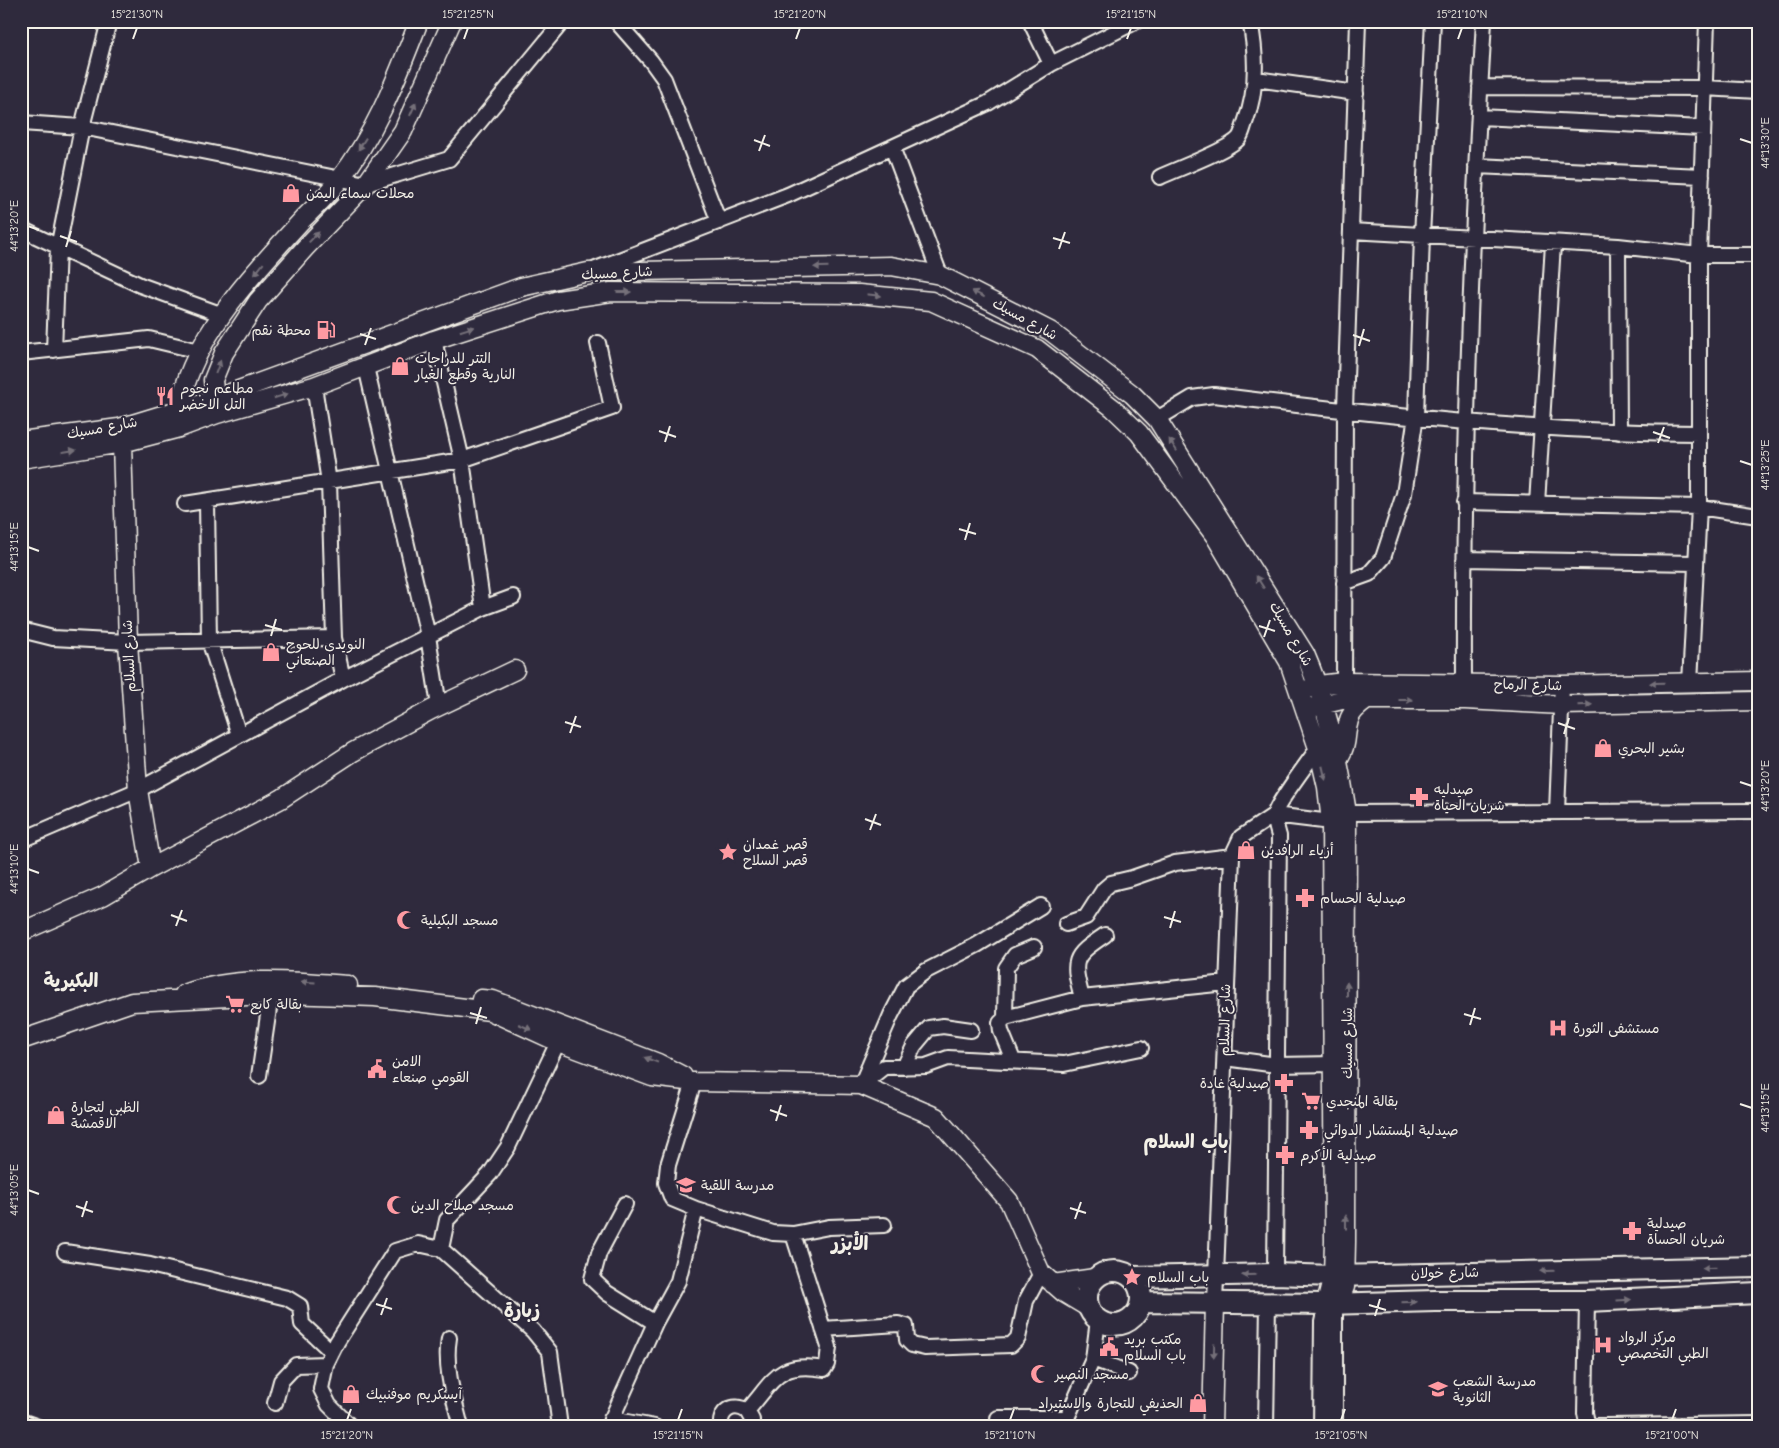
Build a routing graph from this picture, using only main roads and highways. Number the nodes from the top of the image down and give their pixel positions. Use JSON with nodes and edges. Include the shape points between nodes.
{"nodes":[{"id":1,"x":1758,"y":1267,"type":"edge"},
{"id":2,"x":1433,"y":1274,"type":"junction"},
{"id":3,"x":1168,"y":1275,"type":"junction"},
{"id":4,"x":1132,"y":1277,"type":"junction"},
{"id":5,"x":1758,"y":1293,"type":"edge"},
{"id":6,"x":1168,"y":1301,"type":"junction"},
{"id":7,"x":1434,"y":1301,"type":"junction"},
{"id":8,"x":1141,"y":1302,"type":"junction"}],
"edges":[{"from":1,"to":2,"type":"main road","name":"شارع خولان","one_way":true},
{"from":2,"to":3,"type":"main road","name":"شارع خولان","one_way":true},
{"from":2,"to":7,"type":"main road"},
{"from":3,"to":4,"type":"main road","name":"شارع خولان"},
{"from":3,"to":6,"type":"main road","via":[[1158,1288],[1161,1297]]},
{"from":4,"to":8,"type":"main road","via":[[1140,1288]]},
{"from":4,"to":8,"type":"main road","via":[[1125,1272],[1109,1271],[1095,1278],[1087,1297],[1093,1314],[1115,1325],[1124,1323],[1132,1319]]},
{"from":7,"to":5,"type":"main road","name":"شارع خولان","one_way":true,"via":[[1587,1301]]},
{"from":6,"to":7,"type":"main road","name":"شارع خولان","one_way":true,"via":[[1332,1304]]},
{"from":6,"to":8,"type":"main road","name":"شارع خولان"}]}
